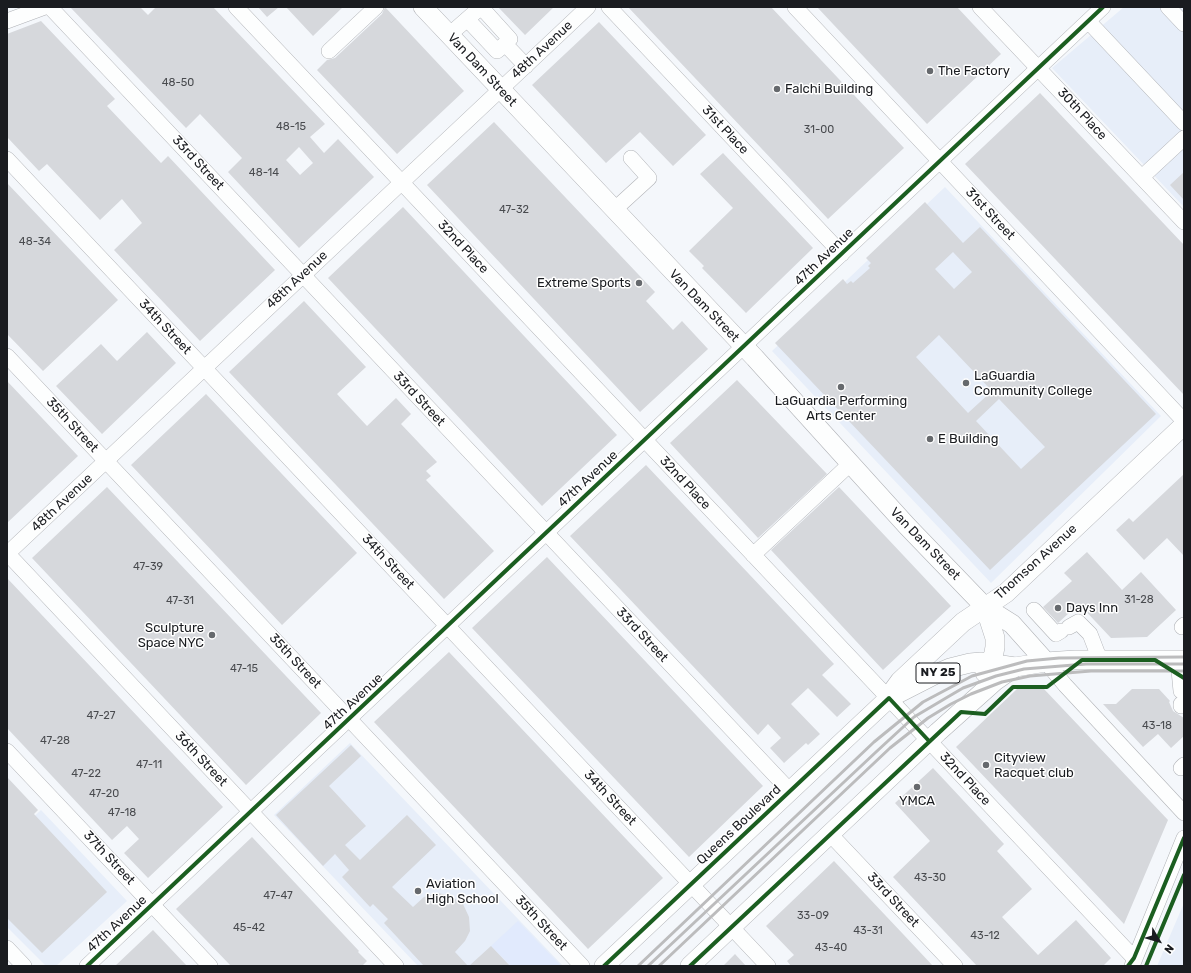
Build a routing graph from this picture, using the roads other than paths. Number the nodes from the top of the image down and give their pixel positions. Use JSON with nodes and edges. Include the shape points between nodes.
{"nodes":[{"id":1,"x":45,"y":7,"type":"edge"},
{"id":2,"x":50,"y":7,"type":"edge"},
{"id":3,"x":236,"y":7,"type":"edge"},
{"id":4,"x":376,"y":7,"type":"edge"},
{"id":5,"x":423,"y":7,"type":"edge"},
{"id":6,"x":588,"y":7,"type":"edge"},
{"id":7,"x":609,"y":7,"type":"edge"},
{"id":8,"x":795,"y":7,"type":"edge"},
{"id":9,"x":980,"y":7,"type":"edge"},
{"id":10,"x":1103,"y":7,"type":"edge"},
{"id":11,"x":1168,"y":7,"type":"edge"},
{"id":12,"x":7,"y":21,"type":"edge"},
{"id":13,"x":1088,"y":21,"type":"junction"},
{"id":14,"x":1184,"y":24,"type":"edge"},
{"id":15,"x":449,"y":35,"type":"junction"},
{"id":16,"x":501,"y":47,"type":"junction"},
{"id":17,"x":329,"y":51,"type":"dead end"},
{"id":18,"x":526,"y":66,"type":"junction"},
{"id":19,"x":479,"y":67,"type":"junction"},
{"id":20,"x":1038,"y":68,"type":"junction"},
{"id":21,"x":500,"y":90,"type":"junction"},
{"id":22,"x":1184,"y":124,"type":"edge"},
{"id":23,"x":1184,"y":138,"type":"edge"},
{"id":24,"x":631,"y":158,"type":"dead end"},
{"id":25,"x":7,"y":160,"type":"edge"},
{"id":26,"x":940,"y":161,"type":"junction"},
{"id":27,"x":1142,"y":177,"type":"junction"},
{"id":28,"x":402,"y":182,"type":"junction"},
{"id":29,"x":614,"y":210,"type":"junction"},
{"id":30,"x":1184,"y":222,"type":"edge"},
{"id":31,"x":842,"y":254,"type":"junction"},
{"id":32,"x":303,"y":275,"type":"junction"},
{"id":33,"x":744,"y":347,"type":"junction"},
{"id":34,"x":7,"y":356,"type":"edge"},
{"id":35,"x":204,"y":368,"type":"junction"},
{"id":36,"x":1184,"y":421,"type":"edge"},
{"id":37,"x":1184,"y":426,"type":"edge"},
{"id":38,"x":645,"y":440,"type":"junction"},
{"id":39,"x":106,"y":461,"type":"junction"},
{"id":40,"x":850,"y":464,"type":"junction"},
{"id":41,"x":546,"y":533,"type":"junction"},
{"id":42,"x":7,"y":554,"type":"edge"},
{"id":43,"x":753,"y":555,"type":"junction"},
{"id":44,"x":985,"y":607,"type":"junction"},
{"id":45,"x":1034,"y":610,"type":"dead end"},
{"id":46,"x":448,"y":626,"type":"junction"},
{"id":47,"x":1100,"y":660,"type":"junction"},
{"id":48,"x":1181,"y":660,"type":"edge"},
{"id":49,"x":1046,"y":662,"type":"junction"},
{"id":50,"x":992,"y":663,"type":"junction"},
{"id":51,"x":1015,"y":667,"type":"junction"},
{"id":52,"x":1182,"y":695,"type":"edge"},
{"id":53,"x":888,"y":698,"type":"junction"},
{"id":54,"x":961,"y":712,"type":"junction"},
{"id":55,"x":349,"y":719,"type":"junction"},
{"id":56,"x":929,"y":741,"type":"junction"},
{"id":57,"x":10,"y":761,"type":"edge"},
{"id":58,"x":790,"y":791,"type":"junction"},
{"id":59,"x":251,"y":812,"type":"junction"},
{"id":60,"x":1184,"y":813,"type":"edge"},
{"id":61,"x":830,"y":834,"type":"junction"},
{"id":62,"x":1184,"y":838,"type":"edge"},
{"id":63,"x":691,"y":884,"type":"junction"},
{"id":64,"x":152,"y":905,"type":"junction"},
{"id":65,"x":731,"y":927,"type":"junction"},
{"id":66,"x":7,"y":948,"type":"edge"},
{"id":67,"x":1131,"y":963,"type":"edge"},
{"id":68,"x":24,"y":966,"type":"edge"},
{"id":69,"x":87,"y":966,"type":"edge"},
{"id":70,"x":210,"y":966,"type":"edge"},
{"id":71,"x":396,"y":966,"type":"edge"},
{"id":72,"x":582,"y":966,"type":"edge"},
{"id":73,"x":604,"y":966,"type":"edge"},
{"id":74,"x":690,"y":966,"type":"edge"},
{"id":75,"x":768,"y":966,"type":"edge"},
{"id":76,"x":955,"y":966,"type":"edge"}],
"edges":[{"from":1,"to":12,"type":"street"},
{"from":2,"to":32,"type":"street","name":"33rd Street"},
{"from":3,"to":28,"type":"street","name":"32nd Place"},
{"from":4,"to":17,"type":"street"},
{"from":5,"to":15,"type":"main road","name":"Van Dam Street"},
{"from":6,"to":18,"type":"street","name":"48th Avenue"},
{"from":7,"to":31,"type":"street","name":"31st Place"},
{"from":8,"to":26,"type":"street","name":"31st Street"},
{"from":9,"to":20,"type":"street","name":"30th Place"},
{"from":10,"to":13,"type":"street","name":"47th Avenue"},
{"from":11,"to":14,"type":"street"},
{"from":13,"to":20,"type":"street","name":"47th Avenue"},
{"from":13,"to":22,"type":"street"},
{"from":15,"to":16,"type":"street","via":[[481,7],[510,39]]},
{"from":15,"to":19,"type":"main road","name":"Van Dam Street"},
{"from":16,"to":18,"type":"street"},
{"from":16,"to":19,"type":"street"},
{"from":18,"to":21,"type":"street","name":"48th Avenue"},
{"from":19,"to":21,"type":"main road","name":"Van Dam Street"},
{"from":20,"to":26,"type":"street","name":"47th Avenue"},
{"from":20,"to":27,"type":"street","name":"30th Place"},
{"from":21,"to":28,"type":"street","name":"48th Avenue"},
{"from":21,"to":29,"type":"main road","name":"Van Dam Street"},
{"from":23,"to":27,"type":"street"},
{"from":24,"to":29,"type":"street","via":[[649,178]]},
{"from":25,"to":35,"type":"street","name":"34th Street"},
{"from":26,"to":31,"type":"street","name":"47th Avenue"},
{"from":26,"to":36,"type":"street","name":"31st Street"},
{"from":27,"to":30,"type":"street","name":"30th Place"},
{"from":28,"to":32,"type":"street","name":"48th Avenue"},
{"from":28,"to":38,"type":"street","name":"32nd Place"},
{"from":29,"to":33,"type":"main road","name":"Van Dam Street"},
{"from":31,"to":33,"type":"street","name":"47th Avenue"},
{"from":32,"to":35,"type":"street","name":"48th Avenue"},
{"from":32,"to":41,"type":"street","name":"33rd Street"},
{"from":33,"to":38,"type":"street","name":"47th Avenue"},
{"from":33,"to":40,"type":"main road","name":"Van Dam Street"},
{"from":34,"to":39,"type":"street","name":"35th Street"},
{"from":35,"to":39,"type":"street","name":"48th Avenue"},
{"from":35,"to":46,"type":"street","name":"34th Street"},
{"from":37,"to":44,"type":"main road","name":"Thomson Avenue","via":[[1006,593]]},
{"from":38,"to":41,"type":"street","name":"47th Avenue"},
{"from":38,"to":43,"type":"street","name":"32nd Place"},
{"from":39,"to":42,"type":"street","name":"48th Avenue"},
{"from":39,"to":55,"type":"street","name":"35th Street"},
{"from":40,"to":43,"type":"street"},
{"from":40,"to":44,"type":"main road","name":"Van Dam Street"},
{"from":41,"to":46,"type":"street","name":"47th Avenue"},
{"from":41,"to":58,"type":"street","name":"33rd Street"},
{"from":42,"to":59,"type":"street","name":"36th Street"},
{"from":43,"to":53,"type":"street","name":"32nd Place"},
{"from":44,"to":49,"type":"main road","name":"Van Dam Street","via":[[1012,624]]},
{"from":44,"to":50,"type":"main road","name":"Van Dam Street","via":[[995,638]]},
{"from":44,"to":53,"type":"main road","name":"Thomson Avenue","via":[[963,622],[900,681]]},
{"from":45,"to":47,"type":"street","via":[[1056,634],[1078,622],[1090,634]]},
{"from":46,"to":55,"type":"street","name":"47th Avenue"},
{"from":46,"to":63,"type":"street","name":"34th Street"},
{"from":47,"to":48,"type":"main road","name":"Queens Boulevard","number":"NY 25"},
{"from":47,"to":49,"type":"main road","name":"Queens Boulevard","number":"NY 25"},
{"from":48,"to":52,"type":"street"},
{"from":49,"to":51,"type":"main road","name":"Queens Boulevard","number":"NY 25"},
{"from":49,"to":60,"type":"street","name":"Van Dam Street"},
{"from":50,"to":51,"type":"main road","name":"Queens Boulevard","number":"NY 25"},
{"from":50,"to":53,"type":"main road","name":"Queens Boulevard","number":"NY 25","via":[[970,663],[950,668]]},
{"from":50,"to":54,"type":"main road"},
{"from":51,"to":54,"type":"main road","name":"Queens Boulevard","number":"NY 25","via":[[995,681]]},
{"from":53,"to":56,"type":"street","name":"32nd Place"},
{"from":53,"to":58,"type":"main road","name":"Queens Boulevard","number":"NY 25"},
{"from":54,"to":56,"type":"main road","name":"Queens Boulevard","number":"NY 25"},
{"from":55,"to":59,"type":"street","name":"47th Avenue"},
{"from":55,"to":72,"type":"street","name":"35th Street"},
{"from":56,"to":61,"type":"main road","name":"Queens Boulevard","number":"NY 25"},
{"from":56,"to":67,"type":"street","name":"32nd Place"},
{"from":57,"to":64,"type":"street","name":"37th Street"},
{"from":58,"to":63,"type":"main road","name":"Queens Boulevard","number":"NY 25"},
{"from":59,"to":64,"type":"street","name":"47th Avenue"},
{"from":59,"to":71,"type":"street","name":"36th Street"},
{"from":61,"to":65,"type":"main road","name":"Queens Boulevard","number":"NY 25"},
{"from":61,"to":76,"type":"street","name":"33rd Street"},
{"from":62,"to":67,"type":"street"},
{"from":63,"to":65,"type":"street","name":"34th Street"},
{"from":63,"to":73,"type":"main road","name":"Queens Boulevard","number":"NY 25"},
{"from":64,"to":69,"type":"street","name":"47th Avenue"},
{"from":64,"to":70,"type":"street","name":"37th Street"},
{"from":65,"to":74,"type":"main road","name":"Queens Boulevard","number":"NY 25"},
{"from":65,"to":75,"type":"street","name":"34th Street"},
{"from":66,"to":68,"type":"street"}]}
